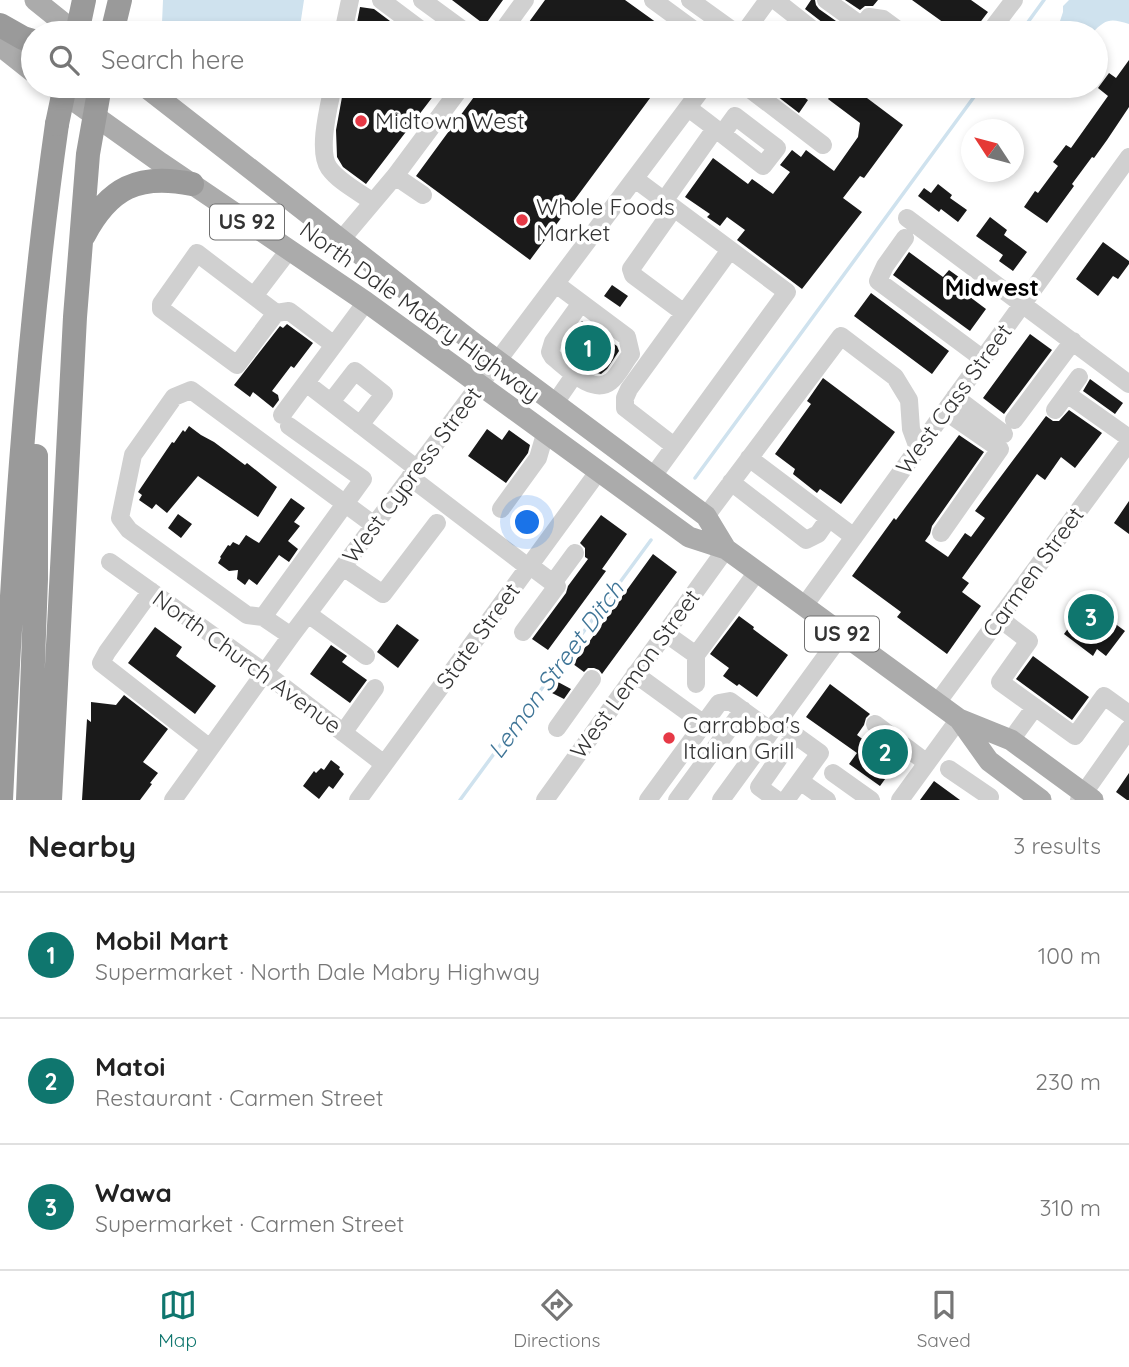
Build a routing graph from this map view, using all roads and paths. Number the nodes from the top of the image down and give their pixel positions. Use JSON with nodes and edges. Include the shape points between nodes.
{"nodes":[{"id":1,"x":35,"y":0,"type":"edge"},
{"id":2,"x":84,"y":0,"type":"edge"},
{"id":3,"x":120,"y":0,"type":"edge"},
{"id":4,"x":350,"y":0,"type":"edge"},
{"id":5,"x":381,"y":0,"type":"edge"},
{"id":6,"x":422,"y":0,"type":"edge"},
{"id":7,"x":525,"y":0,"type":"edge"},
{"id":8,"x":653,"y":0,"type":"edge"},
{"id":9,"x":690,"y":0,"type":"edge"},
{"id":10,"x":768,"y":0,"type":"edge"},
{"id":11,"x":775,"y":0,"type":"edge"},
{"id":12,"x":826,"y":0,"type":"edge"},
{"id":13,"x":1006,"y":3,"type":"edge"},
{"id":14,"x":62,"y":21,"type":"edge"},
{"id":15,"x":80,"y":21,"type":"edge"},
{"id":16,"x":114,"y":21,"type":"edge"},
{"id":17,"x":345,"y":21,"type":"edge"},
{"id":18,"x":409,"y":21,"type":"edge"},
{"id":19,"x":450,"y":21,"type":"edge"},
{"id":20,"x":510,"y":21,"type":"edge"},
{"id":21,"x":682,"y":21,"type":"edge"},
{"id":22,"x":719,"y":21,"type":"edge"},
{"id":23,"x":753,"y":21,"type":"edge"},
{"id":24,"x":802,"y":21,"type":"edge"},
{"id":25,"x":855,"y":21,"type":"edge"},
{"id":26,"x":866,"y":21,"type":"edge"},
{"id":27,"x":886,"y":21,"type":"edge"},
{"id":28,"x":996,"y":21,"type":"edge"},
{"id":29,"x":0,"y":25,"type":"edge"},
{"id":30,"x":21,"y":37,"type":"edge"},
{"id":31,"x":0,"y":46,"type":"edge"},
{"id":32,"x":21,"y":63,"type":"edge"},
{"id":33,"x":62,"y":98,"type":"edge"},
{"id":34,"x":71,"y":98,"type":"edge"},
{"id":35,"x":97,"y":98,"type":"edge"},
{"id":36,"x":159,"y":98,"type":"edge"},
{"id":37,"x":331,"y":98,"type":"edge"},
{"id":38,"x":453,"y":98,"type":"edge"},
{"id":39,"x":695,"y":98,"type":"edge"},
{"id":40,"x":762,"y":98,"type":"edge"},
{"id":41,"x":688,"y":108,"type":"junction"},
{"id":42,"x":94,"y":114,"type":"junction"},
{"id":43,"x":823,"y":145,"type":"dead end"},
{"id":44,"x":1129,"y":157,"type":"edge"},
{"id":45,"x":395,"y":176,"type":"junction"},
{"id":46,"x":635,"y":179,"type":"junction"},
{"id":47,"x":192,"y":184,"type":"junction"},
{"id":48,"x":423,"y":195,"type":"dead end"},
{"id":49,"x":373,"y":202,"type":"junction"},
{"id":50,"x":669,"y":204,"type":"junction"},
{"id":51,"x":907,"y":218,"type":"dead end"},
{"id":52,"x":905,"y":238,"type":"dead end"},
{"id":53,"x":82,"y":239,"type":"junction"},
{"id":54,"x":341,"y":240,"type":"junction"},
{"id":55,"x":289,"y":250,"type":"junction"},
{"id":56,"x":730,"y":250,"type":"junction"},
{"id":57,"x":556,"y":285,"type":"junction"},
{"id":58,"x":254,"y":296,"type":"junction"},
{"id":59,"x":366,"y":302,"type":"junction"},
{"id":60,"x":581,"y":303,"type":"junction"},
{"id":61,"x":1023,"y":303,"type":"junction"},
{"id":62,"x":276,"y":313,"type":"junction"},
{"id":63,"x":684,"y":313,"type":"junction"},
{"id":64,"x":34,"y":319,"type":"junction"},
{"id":65,"x":1073,"y":341,"type":"junction"},
{"id":66,"x":334,"y":345,"type":"junction"},
{"id":67,"x":983,"y":359,"type":"junction"},
{"id":68,"x":497,"y":360,"type":"junction"},
{"id":69,"x":575,"y":374,"type":"junction"},
{"id":70,"x":1079,"y":377,"type":"dead end"},
{"id":71,"x":306,"y":383,"type":"junction"},
{"id":72,"x":1129,"y":383,"type":"edge"},
{"id":73,"x":478,"y":386,"type":"junction"},
{"id":74,"x":1067,"y":394,"type":"junction"},
{"id":75,"x":331,"y":402,"type":"junction"},
{"id":76,"x":555,"y":403,"type":"junction"},
{"id":77,"x":950,"y":404,"type":"junction"},
{"id":78,"x":1055,"y":410,"type":"dead end"},
{"id":79,"x":360,"y":425,"type":"junction"},
{"id":80,"x":545,"y":433,"type":"junction"},
{"id":81,"x":1129,"y":440,"type":"edge"},
{"id":82,"x":674,"y":446,"type":"junction"},
{"id":83,"x":918,"y":448,"type":"junction"},
{"id":84,"x":749,"y":458,"type":"junction"},
{"id":85,"x":598,"y":472,"type":"junction"},
{"id":86,"x":413,"y":473,"type":"junction"},
{"id":87,"x":653,"y":476,"type":"junction"},
{"id":88,"x":731,"y":482,"type":"junction"},
{"id":89,"x":345,"y":503,"type":"junction"},
{"id":90,"x":501,"y":509,"type":"dead end"},
{"id":91,"x":706,"y":516,"type":"junction"},
{"id":92,"x":829,"y":518,"type":"junction"},
{"id":93,"x":437,"y":523,"type":"dead end"},
{"id":94,"x":374,"y":525,"type":"junction"},
{"id":95,"x":941,"y":533,"type":"dead end"},
{"id":96,"x":854,"y":537,"type":"junction"},
{"id":97,"x":726,"y":549,"type":"junction"},
{"id":98,"x":575,"y":553,"type":"dead end"},
{"id":99,"x":110,"y":562,"type":"dead end"},
{"id":100,"x":529,"y":566,"type":"junction"},
{"id":101,"x":344,"y":567,"type":"junction"},
{"id":102,"x":757,"y":572,"type":"junction"},
{"id":103,"x":553,"y":583,"type":"junction"},
{"id":104,"x":151,"y":591,"type":"junction"},
{"id":105,"x":804,"y":606,"type":"junction"},
{"id":106,"x":308,"y":614,"type":"junction"},
{"id":107,"x":263,"y":617,"type":"junction"},
{"id":108,"x":999,"y":618,"type":"junction"},
{"id":109,"x":523,"y":632,"type":"dead end"},
{"id":110,"x":665,"y":633,"type":"junction"},
{"id":111,"x":842,"y":634,"type":"junction"},
{"id":112,"x":291,"y":636,"type":"junction"},
{"id":113,"x":696,"y":655,"type":"junction"},
{"id":114,"x":366,"y":656,"type":"dead end"},
{"id":115,"x":264,"y":672,"type":"junction"},
{"id":116,"x":635,"y":674,"type":"junction"},
{"id":117,"x":592,"y":680,"type":"dead end"},
{"id":118,"x":696,"y":684,"type":"dead end"},
{"id":119,"x":375,"y":688,"type":"dead end"},
{"id":120,"x":580,"y":697,"type":"junction"},
{"id":121,"x":937,"y":703,"type":"junction"},
{"id":122,"x":1035,"y":707,"type":"junction"},
{"id":123,"x":743,"y":710,"type":"junction"},
{"id":124,"x":1129,"y":714,"type":"edge"},
{"id":125,"x":606,"y":716,"type":"junction"},
{"id":126,"x":959,"y":719,"type":"junction"},
{"id":127,"x":704,"y":724,"type":"junction"},
{"id":128,"x":875,"y":724,"type":"dead end"},
{"id":129,"x":774,"y":727,"type":"junction"},
{"id":130,"x":557,"y":728,"type":"dead end"},
{"id":131,"x":1129,"y":729,"type":"edge"},
{"id":132,"x":343,"y":733,"type":"junction"},
{"id":133,"x":795,"y":735,"type":"junction"},
{"id":134,"x":1011,"y":740,"type":"junction"},
{"id":135,"x":211,"y":748,"type":"junction"},
{"id":136,"x":988,"y":760,"type":"junction"},
{"id":137,"x":927,"y":763,"type":"junction"},
{"id":138,"x":384,"y":764,"type":"junction"},
{"id":139,"x":949,"y":769,"type":"dead end"},
{"id":140,"x":833,"y":773,"type":"dead end"},
{"id":141,"x":800,"y":780,"type":"junction"},
{"id":142,"x":970,"y":783,"type":"junction"},
{"id":143,"x":1029,"y":796,"type":"edge"},
{"id":144,"x":1085,"y":798,"type":"edge"},
{"id":145,"x":995,"y":799,"type":"edge"},
{"id":146,"x":1,"y":800,"type":"edge"},
{"id":147,"x":28,"y":800,"type":"edge"},
{"id":148,"x":50,"y":800,"type":"edge"},
{"id":149,"x":173,"y":800,"type":"edge"},
{"id":150,"x":358,"y":800,"type":"edge"},
{"id":151,"x":545,"y":800,"type":"edge"},
{"id":152,"x":648,"y":800,"type":"edge"},
{"id":153,"x":677,"y":800,"type":"edge"},
{"id":154,"x":721,"y":800,"type":"edge"},
{"id":155,"x":777,"y":800,"type":"edge"},
{"id":156,"x":786,"y":800,"type":"edge"},
{"id":157,"x":827,"y":800,"type":"edge"},
{"id":158,"x":871,"y":800,"type":"edge"},
{"id":159,"x":900,"y":800,"type":"edge"}],
"edges":[{"from":1,"to":14,"type":"main road"},
{"from":2,"to":15,"type":"highway"},
{"from":3,"to":16,"type":"highway"},
{"from":4,"to":17,"type":"street"},
{"from":5,"to":18,"type":"street"},
{"from":6,"to":19,"type":"street"},
{"from":7,"to":20,"type":"street"},
{"from":8,"to":21,"type":"street"},
{"from":9,"to":22,"type":"street"},
{"from":10,"to":23,"type":"street"},
{"from":11,"to":24,"type":"street"},
{"from":12,"to":25,"type":"street"},
{"from":13,"to":28,"type":"street"},
{"from":26,"to":27,"type":"street","via":[[869,17]]},
{"from":29,"to":30,"type":"highway"},
{"from":31,"to":32,"type":"main road"},
{"from":33,"to":64,"type":"highway","bridge":true,"via":[[43,219]]},
{"from":34,"to":42,"type":"main road","name":"North Dale Mabry Highway","number":"US 92"},
{"from":35,"to":42,"type":"highway"},
{"from":36,"to":54,"type":"main road","name":"North Dale Mabry Highway","number":"US 92"},
{"from":37,"to":49,"type":"street","via":[[324,150],[327,165]]},
{"from":38,"to":45,"type":"street"},
{"from":39,"to":41,"type":"street","name":"West Cypress Street"},
{"from":40,"to":43,"type":"street"},
{"from":41,"to":46,"type":"street","name":"West Cypress Street"},
{"from":41,"to":50,"type":"street","via":[[719,131]]},
{"from":42,"to":47,"type":"main road","name":"North Dale Mabry Highway","number":"US 92"},
{"from":42,"to":53,"type":"highway"},
{"from":44,"to":61,"type":"street","name":"West Cass Street"},
{"from":45,"to":48,"type":"street"},
{"from":45,"to":49,"type":"street"},
{"from":46,"to":50,"type":"street"},
{"from":46,"to":57,"type":"street","name":"West Cypress Street"},
{"from":47,"to":53,"type":"highway","via":[[155,181],[126,187],[105,203]]},
{"from":47,"to":55,"type":"main road","name":"North Dale Mabry Highway","number":"US 92"},
{"from":49,"to":54,"type":"street"},
{"from":50,"to":56,"type":"street"},
{"from":50,"to":63,"type":"street","via":[[631,269]]},
{"from":51,"to":61,"type":"street"},
{"from":52,"to":67,"type":"street","via":[[878,281]]},
{"from":53,"to":148,"type":"highway"},
{"from":54,"to":68,"type":"main road","name":"North Dale Mabry Highway","number":"US 92"},
{"from":55,"to":58,"type":"street"},
{"from":55,"to":59,"type":"main road","name":"North Dale Mabry Highway","number":"US 92"},
{"from":56,"to":63,"type":"street"},
{"from":56,"to":82,"type":"street","via":[[787,292]]},
{"from":57,"to":60,"type":"street"},
{"from":57,"to":68,"type":"street","name":"West Cypress Street"},
{"from":58,"to":62,"type":"street"},
{"from":58,"to":62,"type":"street","via":[[197,253],[161,309],[237,365]]},
{"from":59,"to":66,"type":"street"},
{"from":59,"to":73,"type":"main road","name":"North Dale Mabry Highway","number":"US 92"},
{"from":60,"to":69,"type":"street","via":[[550,352]]},
{"from":60,"to":69,"type":"street","via":[[627,337],[631,354],[611,382],[603,385],[590,385]]},
{"from":61,"to":65,"type":"street"},
{"from":61,"to":67,"type":"street","name":"West Cass Street"},
{"from":62,"to":66,"type":"street","via":[[289,311]]},
{"from":63,"to":82,"type":"street","via":[[625,398],[625,408]]},
{"from":64,"to":146,"type":"highway","via":[[15,539]]},
{"from":64,"to":147,"type":"highway","via":[[36,579]]},
{"from":65,"to":72,"type":"street"},
{"from":65,"to":77,"type":"street","via":[[1009,427]]},
{"from":66,"to":71,"type":"street"},
{"from":67,"to":77,"type":"street","name":"West Cass Street"},
{"from":68,"to":73,"type":"street","name":"West Cypress Street"},
{"from":68,"to":76,"type":"main road","name":"North Dale Mabry Highway","number":"US 92"},
{"from":69,"to":76,"type":"street"},
{"from":70,"to":74,"type":"street"},
{"from":71,"to":75,"type":"street"},
{"from":71,"to":89,"type":"street","via":[[286,421],[363,479]]},
{"from":73,"to":80,"type":"main road","name":"North Dale Mabry Highway","number":"US 92"},
{"from":73,"to":86,"type":"street","name":"West Cypress Street"},
{"from":74,"to":78,"type":"street"},
{"from":74,"to":81,"type":"street"},
{"from":75,"to":79,"type":"street"},
{"from":75,"to":79,"type":"street","via":[[355,371],[384,394]]},
{"from":76,"to":87,"type":"main road","name":"North Dale Mabry Highway","number":"US 92"},
{"from":77,"to":83,"type":"street","name":"West Cass Street"},
{"from":77,"to":95,"type":"street","via":[[1000,449]]},
{"from":79,"to":86,"type":"street"},
{"from":80,"to":85,"type":"main road","name":"North Dale Mabry Highway","number":"US 92"},
{"from":80,"to":90,"type":"street","via":[[538,458]]},
{"from":81,"to":108,"type":"street","name":"Carmen Street"},
{"from":82,"to":87,"type":"street"},
{"from":83,"to":84,"type":"street","via":[[909,400],[895,377],[841,336]]},
{"from":83,"to":96,"type":"street","name":"West Cass Street"},
{"from":84,"to":88,"type":"street"},
{"from":84,"to":92,"type":"street"},
{"from":85,"to":97,"type":"main road","name":"North Dale Mabry Highway","number":"US 92","via":[[689,537]]},
{"from":85,"to":100,"type":"street","name":"State Street"},
{"from":86,"to":94,"type":"street","name":"West Cypress Street"},
{"from":86,"to":100,"type":"street"},
{"from":87,"to":91,"type":"main road","name":"North Dale Mabry Highway","number":"US 92"},
{"from":88,"to":91,"type":"street"},
{"from":88,"to":92,"type":"street","via":[[806,540],[818,534]]},
{"from":89,"to":94,"type":"street"},
{"from":89,"to":107,"type":"street"},
{"from":89,"to":107,"type":"street","via":[[191,390],[174,397],[133,455],[120,518],[129,530],[247,615]]},
{"from":91,"to":97,"type":"main road","name":"North Dale Mabry Highway","number":"US 92"},
{"from":92,"to":96,"type":"street"},
{"from":93,"to":101,"type":"street","via":[[383,594]]},
{"from":94,"to":101,"type":"street","name":"West Cypress Street"},
{"from":96,"to":105,"type":"street","name":"West Cass Street"},
{"from":97,"to":102,"type":"main road","name":"North Dale Mabry Highway","number":"US 92"},
{"from":97,"to":110,"type":"street","name":"West Lemon Street"},
{"from":98,"to":103,"type":"street"},
{"from":99,"to":104,"type":"street","name":"North Church Avenue"},
{"from":100,"to":103,"type":"street"},
{"from":100,"to":138,"type":"street","name":"State Street"},
{"from":101,"to":106,"type":"street","name":"West Cypress Street"},
{"from":102,"to":105,"type":"main road","name":"North Dale Mabry Highway","number":"US 92"},
{"from":102,"to":113,"type":"street"},
{"from":103,"to":109,"type":"street","via":[[557,586]]},
{"from":104,"to":115,"type":"street","name":"North Church Avenue"},
{"from":104,"to":135,"type":"street","via":[[101,663]]},
{"from":105,"to":111,"type":"main road","name":"North Dale Mabry Highway","number":"US 92"},
{"from":106,"to":112,"type":"street","name":"West Cypress Street"},
{"from":106,"to":114,"type":"street"},
{"from":107,"to":112,"type":"street"},
{"from":108,"to":121,"type":"street","name":"Carmen Street"},
{"from":108,"to":122,"type":"street","via":[[1029,641],[1000,682]]},
{"from":110,"to":113,"type":"street"},
{"from":110,"to":116,"type":"street","name":"West Lemon Street"},
{"from":111,"to":121,"type":"main road","name":"North Dale Mabry Highway","number":"US 92"},
{"from":111,"to":129,"type":"street"},
{"from":112,"to":115,"type":"street","name":"West Cypress Street"},
{"from":113,"to":118,"type":"street"},
{"from":115,"to":132,"type":"street","name":"North Church Avenue"},
{"from":115,"to":135,"type":"street","name":"West Cypress Street"},
{"from":116,"to":125,"type":"street","name":"West Lemon Street"},
{"from":116,"to":127,"type":"street"},
{"from":117,"to":120,"type":"street"},
{"from":119,"to":132,"type":"street"},
{"from":120,"to":125,"type":"street"},
{"from":120,"to":130,"type":"street"},
{"from":121,"to":126,"type":"main road","name":"North Dale Mabry Highway","number":"US 92"},
{"from":122,"to":124,"type":"street","via":[[1075,736],[1104,696]]},
{"from":122,"to":134,"type":"street"},
{"from":123,"to":127,"type":"street","via":[[730,701],[719,703]]},
{"from":123,"to":129,"type":"street"},
{"from":123,"to":153,"type":"street"},
{"from":125,"to":151,"type":"street","name":"West Lemon Street"},
{"from":126,"to":134,"type":"main road","name":"North Dale Mabry Highway","number":"US 92"},
{"from":126,"to":136,"type":"main road","name":"North Dale Mabry Highway","number":"US 92"},
{"from":126,"to":137,"type":"street"},
{"from":127,"to":152,"type":"street"},
{"from":128,"to":137,"type":"street"},
{"from":129,"to":133,"type":"street"},
{"from":129,"to":154,"type":"street"},
{"from":131,"to":144,"type":"street"},
{"from":132,"to":138,"type":"street","name":"North Church Avenue"},
{"from":133,"to":141,"type":"street","via":[[820,753]]},
{"from":133,"to":155,"type":"street","via":[[759,787]]},
{"from":134,"to":144,"type":"main road","name":"North Dale Mabry Highway","number":"US 92"},
{"from":135,"to":149,"type":"street","name":"West Cypress Street"},
{"from":136,"to":142,"type":"street"},
{"from":136,"to":143,"type":"main road","name":"North Dale Mabry Highway","number":"US 92"},
{"from":137,"to":159,"type":"street"},
{"from":138,"to":150,"type":"street","name":"State Street"},
{"from":139,"to":142,"type":"street"},
{"from":140,"to":158,"type":"street"},
{"from":141,"to":156,"type":"street"},
{"from":141,"to":157,"type":"street"},
{"from":142,"to":145,"type":"street"}]}
